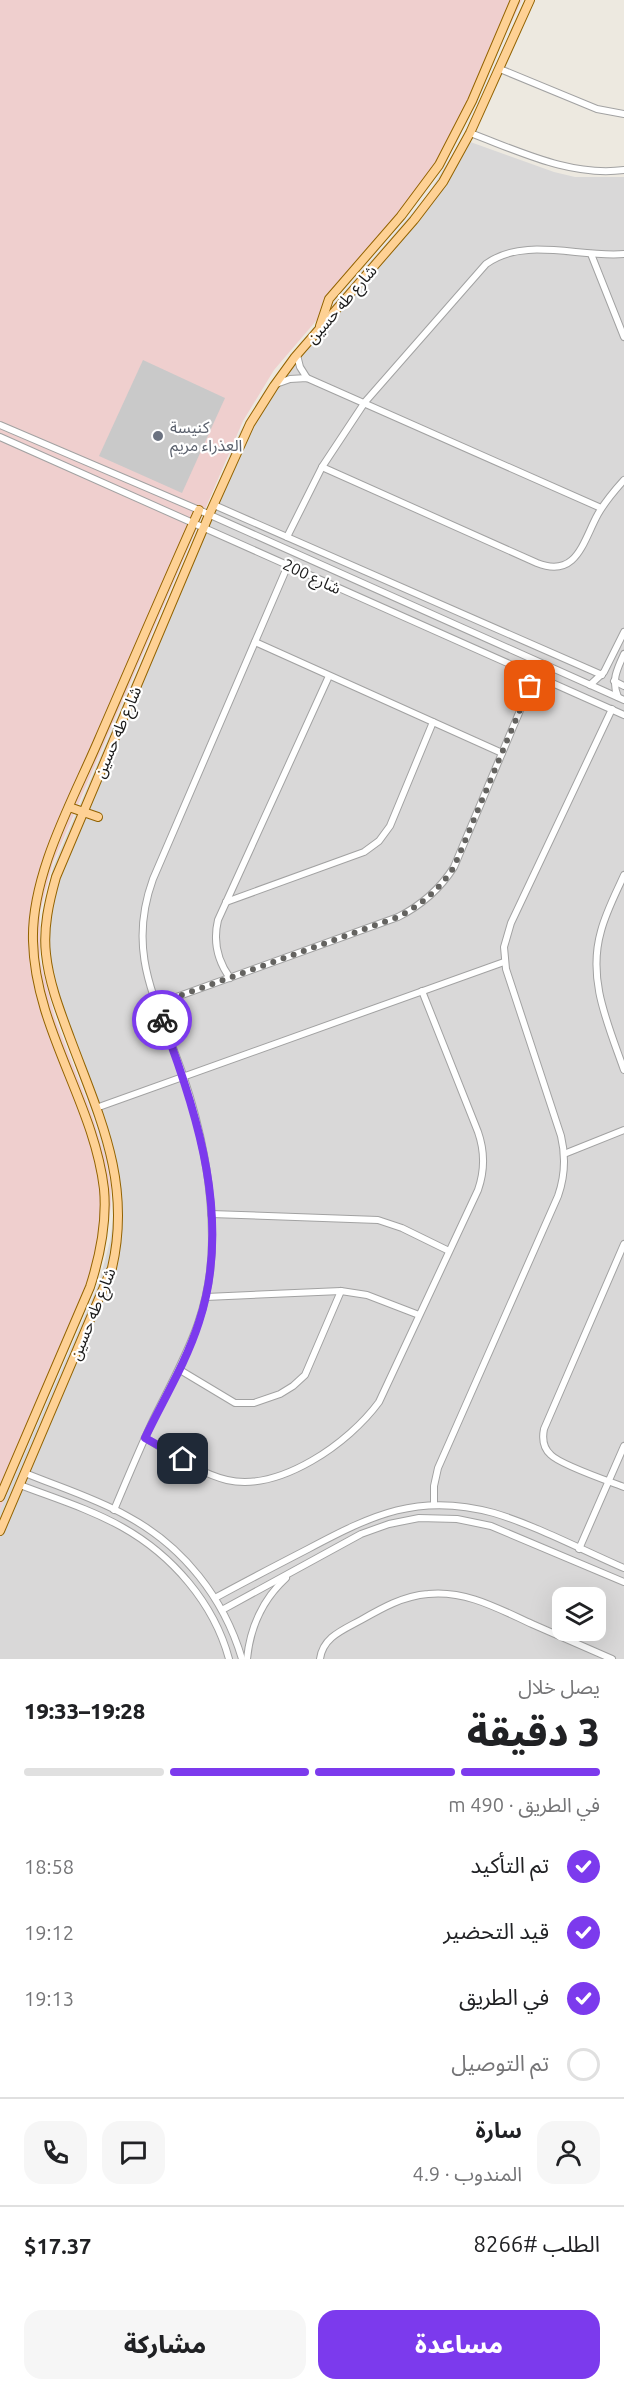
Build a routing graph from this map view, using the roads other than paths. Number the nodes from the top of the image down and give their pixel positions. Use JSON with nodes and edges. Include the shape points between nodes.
{"nodes":[{"id":1,"x":514,"y":0,"type":"edge"},
{"id":2,"x":530,"y":0,"type":"edge"},
{"id":3,"x":500,"y":69,"type":"junction"},
{"id":4,"x":624,"y":114,"type":"edge"},
{"id":5,"x":470,"y":133,"type":"junction"},
{"id":6,"x":624,"y":170,"type":"edge"},
{"id":7,"x":591,"y":254,"type":"junction"},
{"id":8,"x":624,"y":254,"type":"edge"},
{"id":9,"x":320,"y":329,"type":"junction"},
{"id":10,"x":624,"y":337,"type":"edge"},
{"id":11,"x":297,"y":355,"type":"junction"},
{"id":12,"x":307,"y":378,"type":"junction"},
{"id":13,"x":274,"y":386,"type":"junction"},
{"id":14,"x":365,"y":402,"type":"junction"},
{"id":15,"x":0,"y":425,"type":"edge"},
{"id":16,"x":0,"y":437,"type":"edge"},
{"id":17,"x":322,"y":467,"type":"junction"},
{"id":18,"x":624,"y":480,"type":"edge"},
{"id":19,"x":214,"y":505,"type":"junction"},
{"id":20,"x":601,"y":508,"type":"junction"},
{"id":21,"x":199,"y":510,"type":"junction"},
{"id":22,"x":209,"y":515,"type":"junction"},
{"id":23,"x":193,"y":523,"type":"junction"},
{"id":24,"x":204,"y":528,"type":"junction"},
{"id":25,"x":287,"y":537,"type":"junction"},
{"id":26,"x":288,"y":565,"type":"junction"},
{"id":27,"x":624,"y":632,"type":"edge"},
{"id":28,"x":255,"y":642,"type":"junction"},
{"id":29,"x":624,"y":654,"type":"edge"},
{"id":30,"x":535,"y":675,"type":"junction"},
{"id":31,"x":602,"y":675,"type":"junction"},
{"id":32,"x":329,"y":676,"type":"junction"},
{"id":33,"x":614,"y":681,"type":"junction"},
{"id":34,"x":590,"y":685,"type":"junction"},
{"id":35,"x":624,"y":686,"type":"edge"},
{"id":36,"x":621,"y":699,"type":"edge"},
{"id":37,"x":612,"y":709,"type":"junction"},
{"id":38,"x":624,"y":715,"type":"edge"},
{"id":39,"x":433,"y":722,"type":"junction"},
{"id":40,"x":502,"y":753,"type":"junction"},
{"id":41,"x":69,"y":807,"type":"junction"},
{"id":42,"x":82,"y":812,"type":"junction"},
{"id":43,"x":98,"y":817,"type":"dead end"},
{"id":44,"x":624,"y":875,"type":"edge"},
{"id":45,"x":226,"y":902,"type":"junction"},
{"id":46,"x":504,"y":962,"type":"junction"},
{"id":47,"x":230,"y":978,"type":"junction"},
{"id":48,"x":422,"y":991,"type":"junction"},
{"id":49,"x":157,"y":1004,"type":"junction"},
{"id":50,"x":622,"y":1057,"type":"edge"},
{"id":51,"x":624,"y":1070,"type":"edge"},
{"id":52,"x":184,"y":1076,"type":"junction"},
{"id":53,"x":96,"y":1108,"type":"junction"},
{"id":54,"x":624,"y":1130,"type":"edge"},
{"id":55,"x":564,"y":1154,"type":"junction"},
{"id":56,"x":211,"y":1214,"type":"junction"},
{"id":57,"x":624,"y":1244,"type":"edge"},
{"id":58,"x":449,"y":1251,"type":"junction"},
{"id":59,"x":622,"y":1254,"type":"edge"},
{"id":60,"x":341,"y":1291,"type":"junction"},
{"id":61,"x":206,"y":1297,"type":"junction"},
{"id":62,"x":419,"y":1315,"type":"junction"},
{"id":63,"x":180,"y":1370,"type":"junction"},
{"id":64,"x":145,"y":1438,"type":"junction"},
{"id":65,"x":624,"y":1446,"type":"edge"},
{"id":66,"x":11,"y":1471,"type":"junction"},
{"id":67,"x":23,"y":1478,"type":"junction"},
{"id":68,"x":609,"y":1481,"type":"junction"},
{"id":69,"x":624,"y":1487,"type":"edge"},
{"id":70,"x":0,"y":1497,"type":"edge"},
{"id":71,"x":434,"y":1505,"type":"junction"},
{"id":72,"x":114,"y":1510,"type":"junction"},
{"id":73,"x":0,"y":1531,"type":"edge"},
{"id":74,"x":579,"y":1549,"type":"junction"},
{"id":75,"x":624,"y":1568,"type":"edge"},
{"id":76,"x":292,"y":1573,"type":"junction"},
{"id":77,"x":624,"y":1582,"type":"edge"},
{"id":78,"x":215,"y":1598,"type":"junction"},
{"id":79,"x":222,"y":1610,"type":"junction"},
{"id":80,"x":229,"y":1659,"type":"edge"},
{"id":81,"x":242,"y":1659,"type":"edge"},
{"id":82,"x":247,"y":1659,"type":"edge"},
{"id":83,"x":320,"y":1659,"type":"edge"},
{"id":84,"x":612,"y":1659,"type":"edge"}],
"edges":[{"from":1,"to":9,"type":"main road","name":"شارع طه حسين","via":[[472,101],[439,165],[329,299]]},
{"from":2,"to":3,"type":"main road","name":"شارع طه حسين"},
{"from":3,"to":4,"type":"street","via":[[597,109]]},
{"from":3,"to":5,"type":"main road","name":"شارع طه حسين"},
{"from":5,"to":6,"type":"street","via":[[575,169]]},
{"from":5,"to":9,"type":"main road","name":"شارع طه حسين","via":[[424,208]]},
{"from":7,"to":8,"type":"street"},
{"from":7,"to":10,"type":"street"},
{"from":7,"to":14,"type":"street","via":[[522,249],[493,259]]},
{"from":9,"to":11,"type":"main road","name":"شارع طه حسين"},
{"from":11,"to":12,"type":"street"},
{"from":11,"to":13,"type":"main road","name":"شارع طه حسين"},
{"from":12,"to":13,"type":"street","via":[[290,379]]},
{"from":12,"to":14,"type":"street"},
{"from":13,"to":19,"type":"main road","name":"شارع طه حسين","via":[[240,444]]},
{"from":14,"to":17,"type":"street"},
{"from":14,"to":20,"type":"street"},
{"from":15,"to":21,"type":"street","name":"شارع 200"},
{"from":16,"to":23,"type":"street","name":"شارع 200"},
{"from":17,"to":20,"type":"street","via":[[545,566],[563,566],[577,555]]},
{"from":17,"to":25,"type":"street"},
{"from":18,"to":20,"type":"street"},
{"from":19,"to":22,"type":"main road","name":"شارع طه حسين"},
{"from":19,"to":25,"type":"street"},
{"from":21,"to":22,"type":"street","name":"شارع 200"},
{"from":21,"to":23,"type":"main road","name":"شارع طه حسين"},
{"from":22,"to":24,"type":"main road","name":"شارع طه حسين"},
{"from":22,"to":34,"type":"street","name":"شارع 200"},
{"from":23,"to":24,"type":"street","name":"شارع 200"},
{"from":23,"to":41,"type":"main road","name":"شارع طه حسين"},
{"from":24,"to":26,"type":"street","name":"شارع 200"},
{"from":24,"to":42,"type":"main road","name":"شارع طه حسين"},
{"from":25,"to":31,"type":"street"},
{"from":26,"to":28,"type":"street"},
{"from":26,"to":30,"type":"street","name":"شارع 200"},
{"from":27,"to":31,"type":"street"},
{"from":28,"to":32,"type":"street"},
{"from":28,"to":49,"type":"street","via":[[147,899],[143,955]]},
{"from":29,"to":33,"type":"street"},
{"from":30,"to":37,"type":"street","name":"شارع 200"},
{"from":30,"to":40,"type":"street"},
{"from":31,"to":34,"type":"street"},
{"from":32,"to":39,"type":"street"},
{"from":32,"to":45,"type":"street"},
{"from":33,"to":35,"type":"street"},
{"from":33,"to":36,"type":"street"},
{"from":34,"to":36,"type":"street","name":"شارع 200"},
{"from":37,"to":38,"type":"street","name":"شارع 200"},
{"from":37,"to":46,"type":"street","via":[[511,923]]},
{"from":39,"to":40,"type":"street"},
{"from":39,"to":45,"type":"street","via":[[390,826],[379,841],[364,852]]},
{"from":40,"to":47,"type":"street","via":[[454,867],[427,898],[398,917]]},
{"from":41,"to":42,"type":"main road"},
{"from":41,"to":66,"type":"main road","name":"شارع طه حسين","via":[[36,902],[35,970],[49,1023],[98,1160],[104,1210],[99,1258],[90,1287]]},
{"from":42,"to":43,"type":"main road"},
{"from":42,"to":53,"type":"main road","name":"شارع طه حسين","via":[[52,890],[45,941],[59,1010]]},
{"from":44,"to":50,"type":"street","via":[[604,922],[596,964],[601,1005]]},
{"from":45,"to":47,"type":"street","via":[[218,920],[216,941],[220,961]]},
{"from":46,"to":48,"type":"street"},
{"from":46,"to":55,"type":"street"},
{"from":47,"to":49,"type":"street"},
{"from":48,"to":52,"type":"street"},
{"from":48,"to":58,"type":"street","via":[[483,1149],[480,1183]]},
{"from":49,"to":52,"type":"street"},
{"from":50,"to":51,"type":"street"},
{"from":52,"to":53,"type":"street"},
{"from":52,"to":56,"type":"street","via":[[206,1160]]},
{"from":53,"to":67,"type":"main road","name":"شارع طه حسين","via":[[118,1192],[116,1252]]},
{"from":54,"to":55,"type":"street"},
{"from":55,"to":71,"type":"street","via":[[558,1196],[438,1468]]},
{"from":56,"to":58,"type":"street","via":[[378,1220]]},
{"from":56,"to":61,"type":"street","via":[[212,1256]]},
{"from":57,"to":59,"type":"street"},
{"from":58,"to":62,"type":"street"},
{"from":59,"to":68,"type":"street","via":[[543,1438],[553,1457]]},
{"from":60,"to":61,"type":"street"},
{"from":60,"to":62,"type":"street","via":[[367,1295]]},
{"from":60,"to":63,"type":"street","via":[[305,1375],[280,1394],[249,1404],[235,1403]]},
{"from":61,"to":63,"type":"street"},
{"from":62,"to":64,"type":"street","via":[[379,1402],[366,1420],[333,1447],[296,1467],[263,1480],[232,1481],[209,1473]]},
{"from":63,"to":64,"type":"street"},
{"from":64,"to":72,"type":"street"},
{"from":65,"to":68,"type":"street"},
{"from":66,"to":67,"type":"main road"},
{"from":66,"to":70,"type":"main road","name":"شارع طه حسين"},
{"from":67,"to":72,"type":"street"},
{"from":67,"to":73,"type":"main road","name":"شارع طه حسين"},
{"from":67,"to":80,"type":"street","via":[[121,1526],[164,1556],[207,1608]]},
{"from":68,"to":69,"type":"street"},
{"from":68,"to":74,"type":"street"},
{"from":71,"to":74,"type":"street","via":[[495,1514]]},
{"from":71,"to":78,"type":"street","via":[[402,1508],[363,1520]]},
{"from":72,"to":78,"type":"street","via":[[172,1547]]},
{"from":74,"to":75,"type":"street"},
{"from":76,"to":77,"type":"street","via":[[375,1528],[404,1520],[434,1518],[468,1520],[502,1529]]},
{"from":76,"to":79,"type":"street"},
{"from":76,"to":82,"type":"street","via":[[263,1607],[251,1635]]},
{"from":78,"to":79,"type":"street"},
{"from":79,"to":81,"type":"street"},
{"from":83,"to":84,"type":"street","via":[[332,1636],[386,1606],[412,1596],[441,1593],[481,1601]]}]}
